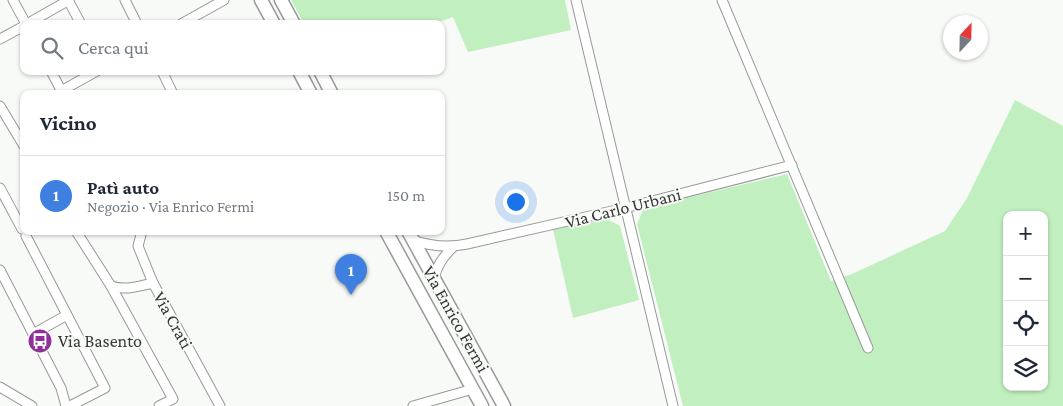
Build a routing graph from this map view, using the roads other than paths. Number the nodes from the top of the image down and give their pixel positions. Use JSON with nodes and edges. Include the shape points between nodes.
{"nodes":[{"id":1,"x":13,"y":0,"type":"edge"},
{"id":2,"x":69,"y":0,"type":"edge"},
{"id":3,"x":125,"y":0,"type":"edge"},
{"id":4,"x":224,"y":0,"type":"edge"},
{"id":5,"x":261,"y":0,"type":"edge"},
{"id":6,"x":281,"y":0,"type":"edge"},
{"id":7,"x":576,"y":0,"type":"edge"},
{"id":8,"x":722,"y":0,"type":"edge"},
{"id":9,"x":24,"y":20,"type":"edge"},
{"id":10,"x":33,"y":20,"type":"edge"},
{"id":11,"x":79,"y":20,"type":"edge"},
{"id":12,"x":135,"y":20,"type":"edge"},
{"id":13,"x":188,"y":20,"type":"edge"},
{"id":14,"x":272,"y":20,"type":"edge"},
{"id":15,"x":292,"y":20,"type":"edge"},
{"id":16,"x":20,"y":27,"type":"edge"},
{"id":17,"x":0,"y":39,"type":"edge"},
{"id":18,"x":53,"y":75,"type":"edge"},
{"id":19,"x":90,"y":75,"type":"edge"},
{"id":20,"x":164,"y":75,"type":"edge"},
{"id":21,"x":301,"y":75,"type":"edge"},
{"id":22,"x":322,"y":75,"type":"edge"},
{"id":23,"x":61,"y":90,"type":"edge"},
{"id":24,"x":65,"y":90,"type":"edge"},
{"id":25,"x":172,"y":90,"type":"edge"},
{"id":26,"x":310,"y":90,"type":"edge"},
{"id":27,"x":330,"y":90,"type":"edge"},
{"id":28,"x":0,"y":106,"type":"edge"},
{"id":29,"x":3,"y":119,"type":"edge"},
{"id":30,"x":20,"y":141,"type":"edge"},
{"id":31,"x":792,"y":165,"type":"junction"},
{"id":32,"x":0,"y":188,"type":"edge"},
{"id":33,"x":625,"y":208,"type":"junction"},
{"id":34,"x":20,"y":225,"type":"edge"},
{"id":35,"x":26,"y":235,"type":"edge"},
{"id":36,"x":81,"y":235,"type":"edge"},
{"id":37,"x":141,"y":235,"type":"edge"},
{"id":38,"x":388,"y":235,"type":"edge"},
{"id":39,"x":410,"y":236,"type":"edge"},
{"id":40,"x":453,"y":247,"type":"junction"},
{"id":41,"x":0,"y":270,"type":"edge"},
{"id":42,"x":434,"y":278,"type":"junction"},
{"id":43,"x":153,"y":283,"type":"junction"},
{"id":44,"x":111,"y":286,"type":"junction"},
{"id":45,"x":67,"y":315,"type":"junction"},
{"id":46,"x":33,"y":334,"type":"junction"},
{"id":47,"x":868,"y":348,"type":"dead end"},
{"id":48,"x":0,"y":387,"type":"edge"},
{"id":49,"x":473,"y":389,"type":"junction"},
{"id":50,"x":32,"y":406,"type":"edge"},
{"id":51,"x":66,"y":406,"type":"edge"},
{"id":52,"x":70,"y":406,"type":"edge"},
{"id":53,"x":159,"y":406,"type":"edge"},
{"id":54,"x":220,"y":406,"type":"edge"},
{"id":55,"x":413,"y":406,"type":"edge"},
{"id":56,"x":482,"y":406,"type":"edge"},
{"id":57,"x":504,"y":406,"type":"edge"},
{"id":58,"x":672,"y":406,"type":"edge"}],
"edges":[{"from":1,"to":9,"type":"street"},
{"from":2,"to":10,"type":"street"},
{"from":2,"to":11,"type":"street"},
{"from":3,"to":12,"type":"street"},
{"from":4,"to":13,"type":"street"},
{"from":5,"to":14,"type":"street"},
{"from":6,"to":15,"type":"street"},
{"from":7,"to":33,"type":"street"},
{"from":8,"to":31,"type":"street"},
{"from":16,"to":17,"type":"street"},
{"from":18,"to":23,"type":"street"},
{"from":19,"to":24,"type":"street"},
{"from":20,"to":25,"type":"street"},
{"from":21,"to":26,"type":"street"},
{"from":22,"to":27,"type":"street"},
{"from":28,"to":29,"type":"street"},
{"from":29,"to":30,"type":"street"},
{"from":31,"to":33,"type":"street","name":"Via Carlo Urbani"},
{"from":31,"to":47,"type":"street"},
{"from":32,"to":34,"type":"street"},
{"from":33,"to":40,"type":"street","name":"Via Carlo Urbani"},
{"from":33,"to":58,"type":"street"},
{"from":35,"to":45,"type":"street"},
{"from":36,"to":44,"type":"street"},
{"from":37,"to":43,"type":"street","name":"Via Crati","via":[[138,246]]},
{"from":38,"to":49,"type":"street","name":"Via Enrico Fermi"},
{"from":39,"to":40,"type":"street","name":"Via Carlo Urbani","via":[[431,245]]},
{"from":39,"to":42,"type":"street","name":"Via Enrico Fermi"},
{"from":40,"to":42,"type":"street","via":[[437,267]]},
{"from":41,"to":46,"type":"street"},
{"from":42,"to":57,"type":"street","name":"Via Enrico Fermi"},
{"from":43,"to":44,"type":"street","via":[[129,288]]},
{"from":43,"to":54,"type":"street","name":"Via Crati"},
{"from":44,"to":53,"type":"street","via":[[173,399]]},
{"from":45,"to":46,"type":"street"},
{"from":45,"to":52,"type":"street","via":[[104,388]]},
{"from":46,"to":51,"type":"street","via":[[61,388]]},
{"from":48,"to":50,"type":"street"},
{"from":49,"to":55,"type":"street","name":"Via Enrico Fermi"},
{"from":49,"to":56,"type":"street","name":"Via Enrico Fermi"}]}
